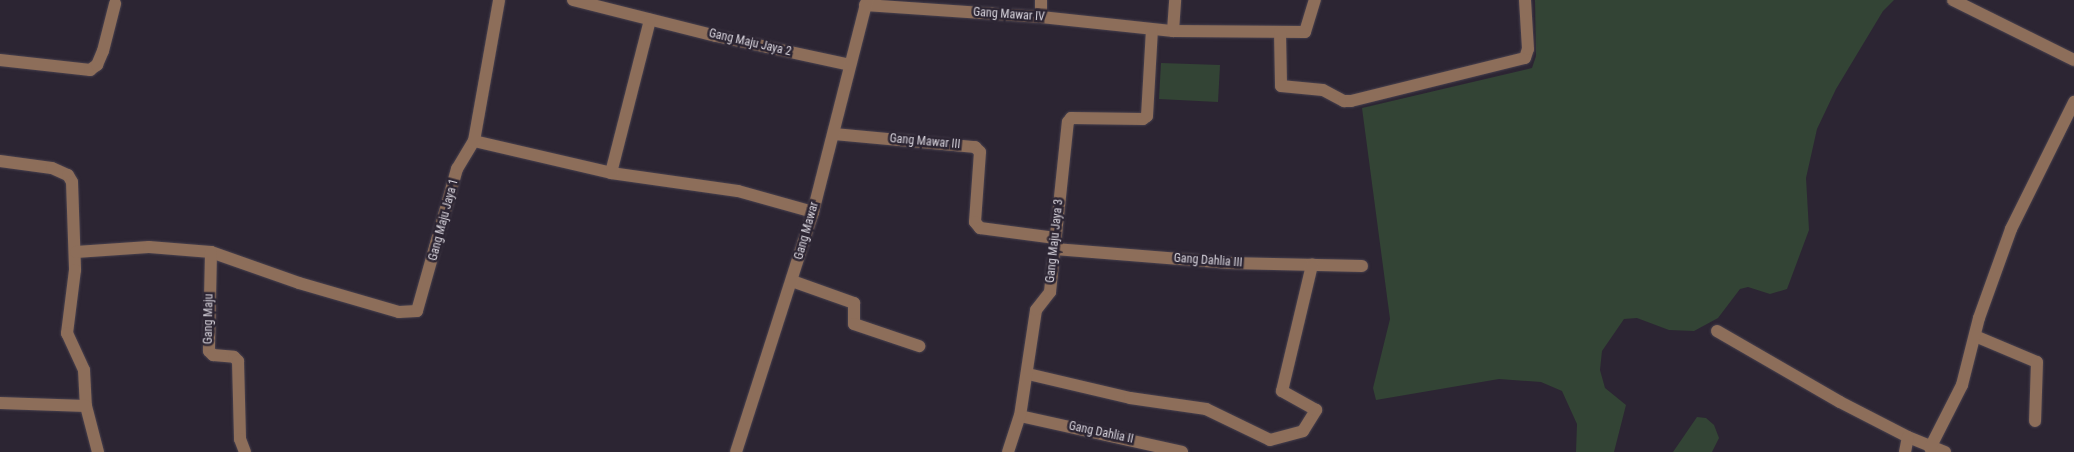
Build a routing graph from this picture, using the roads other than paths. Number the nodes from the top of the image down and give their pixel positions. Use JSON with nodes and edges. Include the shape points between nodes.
{"nodes":[{"id":1,"x":499,"y":0,"type":"edge"},
{"id":2,"x":573,"y":0,"type":"edge"},
{"id":3,"x":1042,"y":0,"type":"edge"},
{"id":4,"x":1175,"y":0,"type":"edge"},
{"id":5,"x":1315,"y":0,"type":"edge"},
{"id":6,"x":1525,"y":0,"type":"edge"},
{"id":7,"x":1953,"y":0,"type":"edge"},
{"id":8,"x":866,"y":3,"type":"edge"},
{"id":9,"x":115,"y":4,"type":"dead end"},
{"id":10,"x":1041,"y":17,"type":"junction"},
{"id":11,"x":650,"y":20,"type":"junction"},
{"id":12,"x":1152,"y":30,"type":"junction"},
{"id":13,"x":1173,"y":31,"type":"junction"},
{"id":14,"x":1280,"y":32,"type":"junction"},
{"id":15,"x":0,"y":60,"type":"edge"},
{"id":16,"x":2074,"y":60,"type":"edge"},
{"id":17,"x":850,"y":64,"type":"junction"},
{"id":18,"x":2074,"y":102,"type":"edge"},
{"id":19,"x":834,"y":134,"type":"junction"},
{"id":20,"x":474,"y":141,"type":"junction"},
{"id":21,"x":0,"y":161,"type":"edge"},
{"id":22,"x":611,"y":173,"type":"junction"},
{"id":23,"x":813,"y":212,"type":"junction"},
{"id":24,"x":1055,"y":244,"type":"junction"},
{"id":25,"x":76,"y":252,"type":"junction"},
{"id":26,"x":211,"y":252,"type":"junction"},
{"id":27,"x":1312,"y":265,"type":"junction"},
{"id":28,"x":1362,"y":266,"type":"dead end"},
{"id":29,"x":792,"y":281,"type":"junction"},
{"id":30,"x":1717,"y":331,"type":"dead end"},
{"id":31,"x":1975,"y":336,"type":"junction"},
{"id":32,"x":919,"y":346,"type":"dead end"},
{"id":33,"x":1028,"y":374,"type":"junction"},
{"id":34,"x":0,"y":403,"type":"edge"},
{"id":35,"x":86,"y":406,"type":"junction"},
{"id":36,"x":1020,"y":416,"type":"junction"},
{"id":37,"x":2035,"y":422,"type":"dead end"},
{"id":38,"x":1908,"y":437,"type":"junction"},
{"id":39,"x":1930,"y":448,"type":"junction"},
{"id":40,"x":98,"y":452,"type":"edge"},
{"id":41,"x":246,"y":452,"type":"edge"},
{"id":42,"x":736,"y":452,"type":"edge"},
{"id":43,"x":1008,"y":452,"type":"edge"},
{"id":44,"x":1182,"y":452,"type":"edge"},
{"id":45,"x":1905,"y":452,"type":"edge"},
{"id":46,"x":1945,"y":452,"type":"edge"}],
"edges":[{"from":1,"to":20,"type":"street"},
{"from":2,"to":11,"type":"street","name":"Gang Maju Jaya 2"},
{"from":3,"to":10,"type":"street"},
{"from":4,"to":13,"type":"street"},
{"from":5,"to":14,"type":"street","name":"Gang Mawar IV","via":[[1305,32]]},
{"from":6,"to":14,"type":"street","via":[[1528,49],[1525,58],[1344,101],[1323,90],[1281,86]]},
{"from":7,"to":16,"type":"street"},
{"from":8,"to":10,"type":"street","name":"Gang Mawar IV"},
{"from":8,"to":17,"type":"street","name":"Gang Mawar"},
{"from":9,"to":15,"type":"street","via":[[103,52],[90,70]]},
{"from":10,"to":12,"type":"street","name":"Gang Mawar IV"},
{"from":11,"to":17,"type":"street","name":"Gang Maju Jaya 2"},
{"from":11,"to":22,"type":"street"},
{"from":12,"to":13,"type":"street","name":"Gang Mawar IV"},
{"from":12,"to":24,"type":"street","name":"Gang Maju Jaya 3","via":[[1147,116],[1143,119],[1071,118],[1067,128]]},
{"from":13,"to":14,"type":"street","name":"Gang Mawar IV"},
{"from":17,"to":19,"type":"street","name":"Gang Mawar"},
{"from":18,"to":31,"type":"street","via":[[2011,229]]},
{"from":19,"to":23,"type":"street","name":"Gang Mawar"},
{"from":19,"to":24,"type":"street","name":"Gang Mawar III","via":[[975,147],[980,152],[975,222],[980,228]]},
{"from":20,"to":22,"type":"street"},
{"from":20,"to":26,"type":"street","name":"Gang Maju Jaya 1","via":[[457,169],[417,311],[398,312],[299,283]]},
{"from":21,"to":25,"type":"street","via":[[52,168],[68,175],[72,182]]},
{"from":22,"to":23,"type":"street","via":[[738,191]]},
{"from":23,"to":29,"type":"street","name":"Gang Mawar"},
{"from":24,"to":27,"type":"street","name":"Gang Dahlia III","via":[[1229,263]]},
{"from":24,"to":33,"type":"street","name":"Gang Maju Jaya 3","via":[[1050,292],[1036,310]]},
{"from":25,"to":26,"type":"street","via":[[149,247]]},
{"from":25,"to":35,"type":"street","via":[[67,334],[84,370]]},
{"from":26,"to":41,"type":"street","name":"Gang Maju","via":[[209,351],[238,361],[240,439]]},
{"from":27,"to":28,"type":"street","name":"Gang Dahlia III"},
{"from":27,"to":33,"type":"street","via":[[1282,391],[1316,410],[1303,431],[1270,440],[1197,406],[1130,398]]},
{"from":29,"to":32,"type":"street","via":[[854,303],[854,324]]},
{"from":29,"to":42,"type":"street","name":"Gang Mawar"},
{"from":30,"to":38,"type":"street"},
{"from":31,"to":37,"type":"street","via":[[2037,362]]},
{"from":31,"to":39,"type":"street","via":[[1962,384]]},
{"from":33,"to":36,"type":"street","name":"Gang Maju Jaya 3"},
{"from":34,"to":35,"type":"street"},
{"from":35,"to":40,"type":"street"},
{"from":36,"to":43,"type":"street","name":"Gang Maju Jaya 3"},
{"from":36,"to":44,"type":"street","name":"Gang Dahlia II"},
{"from":38,"to":39,"type":"street"},
{"from":38,"to":45,"type":"street"},
{"from":39,"to":46,"type":"street"}]}
